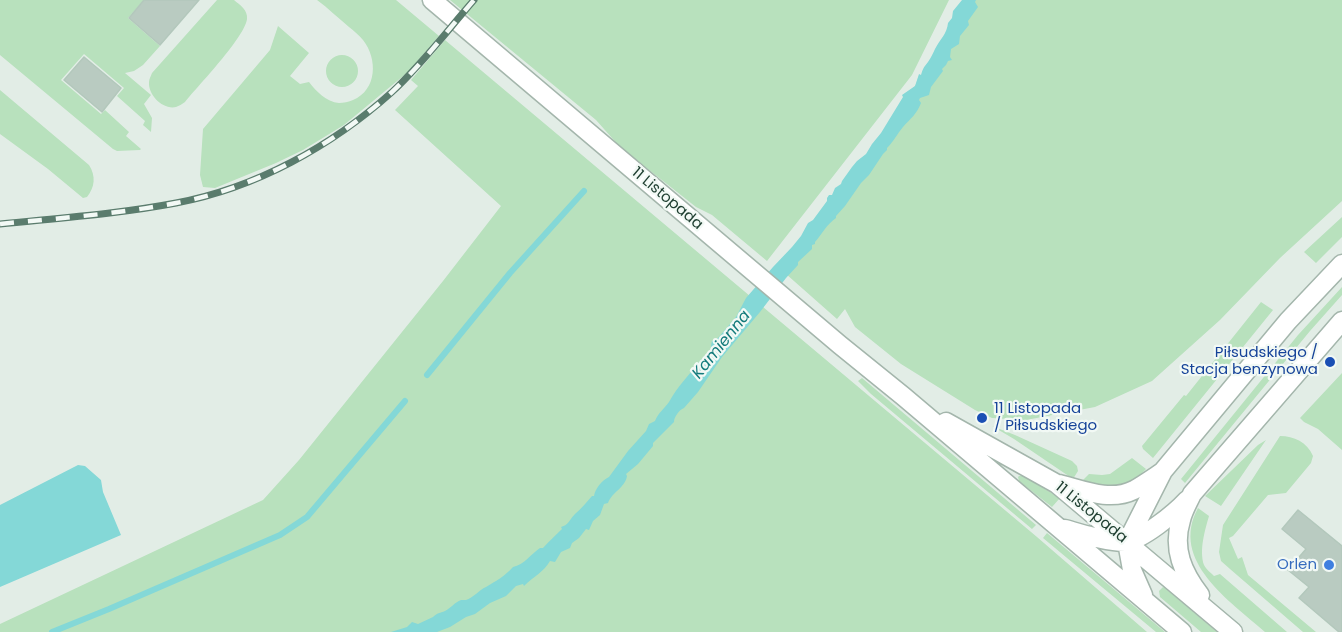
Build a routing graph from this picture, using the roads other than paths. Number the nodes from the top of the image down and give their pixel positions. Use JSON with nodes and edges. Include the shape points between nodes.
{"nodes":[{"id":1,"x":432,"y":0,"type":"edge"},
{"id":2,"x":1342,"y":264,"type":"edge"},
{"id":3,"x":1342,"y":321,"type":"edge"},
{"id":4,"x":903,"y":396,"type":"junction"},
{"id":5,"x":1163,"y":471,"type":"junction"},
{"id":6,"x":1057,"y":484,"type":"junction"},
{"id":7,"x":1192,"y":494,"type":"junction"},
{"id":8,"x":1056,"y":526,"type":"junction"},
{"id":9,"x":1127,"y":542,"type":"junction"},
{"id":10,"x":1147,"y":602,"type":"junction"},
{"id":11,"x":1218,"y":618,"type":"junction"},
{"id":12,"x":1182,"y":632,"type":"edge"},
{"id":13,"x":1233,"y":632,"type":"edge"}],
"edges":[{"from":1,"to":4,"type":"street","name":"11 Listopada"},
{"from":2,"to":5,"type":"street","via":[[1288,321]]},
{"from":3,"to":7,"type":"street"},
{"from":4,"to":6,"type":"street","name":"11 Listopada"},
{"from":4,"to":8,"type":"street","name":"11 Listopada"},
{"from":5,"to":6,"type":"street","via":[[1119,495]]},
{"from":5,"to":9,"type":"street"},
{"from":6,"to":9,"type":"street","name":"11 Listopada"},
{"from":7,"to":9,"type":"street","via":[[1162,522]]},
{"from":7,"to":11,"type":"street","via":[[1180,521],[1182,567]]},
{"from":8,"to":9,"type":"street"},
{"from":8,"to":10,"type":"street","name":"11 Listopada"},
{"from":9,"to":10,"type":"street","via":[[1132,570]]},
{"from":9,"to":11,"type":"street","name":"11 Listopada"},
{"from":10,"to":12,"type":"street","name":"11 Listopada"},
{"from":11,"to":13,"type":"street","name":"11 Listopada"}]}
